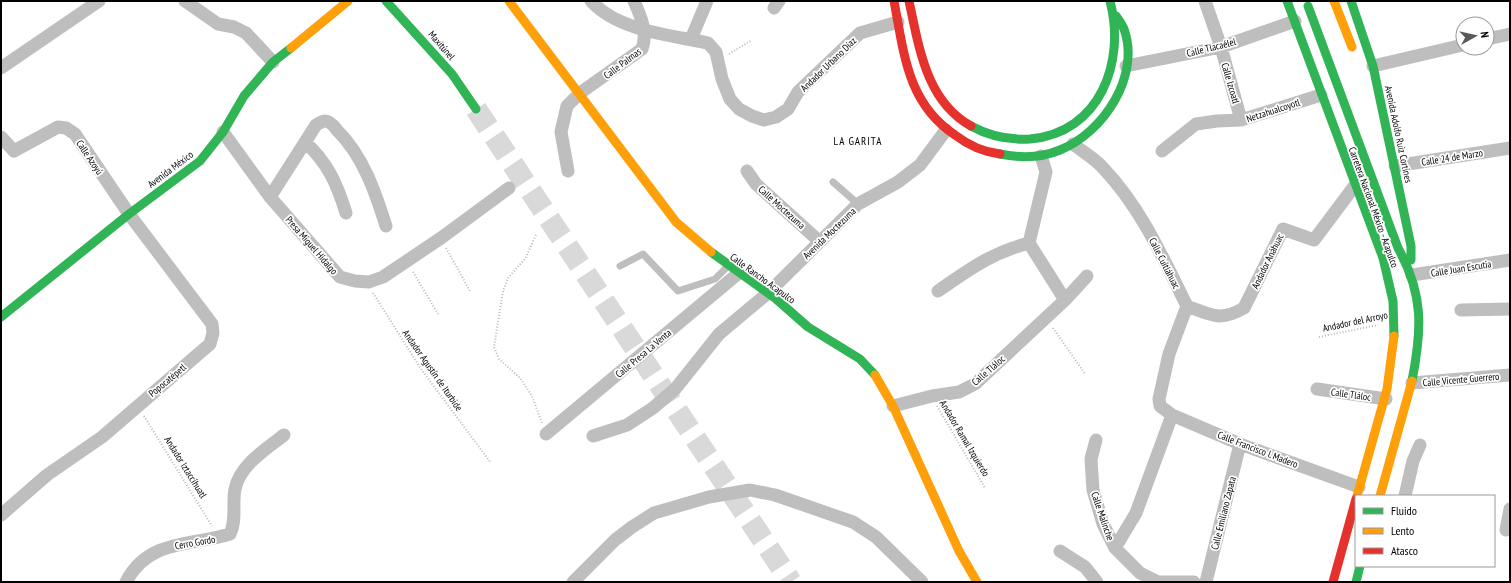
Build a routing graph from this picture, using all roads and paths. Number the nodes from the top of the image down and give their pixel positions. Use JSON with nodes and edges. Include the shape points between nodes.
{"nodes":[{"id":1,"x":99,"y":1,"type":"edge"},
{"id":2,"x":185,"y":1,"type":"edge"},
{"id":3,"x":348,"y":1,"type":"edge"},
{"id":4,"x":386,"y":1,"type":"edge"},
{"id":5,"x":509,"y":1,"type":"edge"},
{"id":6,"x":591,"y":1,"type":"edge"},
{"id":7,"x":634,"y":1,"type":"edge"},
{"id":8,"x":707,"y":1,"type":"edge"},
{"id":9,"x":894,"y":1,"type":"edge"},
{"id":10,"x":909,"y":1,"type":"edge"},
{"id":11,"x":1110,"y":1,"type":"edge"},
{"id":12,"x":1205,"y":1,"type":"edge"},
{"id":13,"x":1288,"y":1,"type":"edge"},
{"id":14,"x":1334,"y":1,"type":"edge"},
{"id":15,"x":1351,"y":1,"type":"edge"},
{"id":16,"x":1308,"y":6,"type":"dead end"},
{"id":17,"x":1114,"y":13,"type":"junction"},
{"id":18,"x":1295,"y":21,"type":"junction"},
{"id":19,"x":898,"y":22,"type":"junction"},
{"id":20,"x":644,"y":29,"type":"junction"},
{"id":21,"x":1510,"y":34,"type":"edge"},
{"id":22,"x":1495,"y":37,"type":"edge"},
{"id":23,"x":691,"y":39,"type":"junction"},
{"id":24,"x":752,"y":40,"type":"dead end"},
{"id":25,"x":1455,"y":46,"type":"edge"},
{"id":26,"x":1221,"y":47,"type":"junction"},
{"id":27,"x":718,"y":61,"type":"junction"},
{"id":28,"x":272,"y":62,"type":"junction"},
{"id":29,"x":1364,"y":63,"type":"junction"},
{"id":30,"x":1126,"y":66,"type":"junction"},
{"id":31,"x":1,"y":68,"type":"edge"},
{"id":32,"x":580,"y":93,"type":"junction"},
{"id":33,"x":1321,"y":95,"type":"junction"},
{"id":34,"x":476,"y":109,"type":"tunnel mouth"},
{"id":35,"x":1242,"y":120,"type":"junction"},
{"id":36,"x":946,"y":130,"type":"junction"},
{"id":37,"x":222,"y":132,"type":"junction"},
{"id":38,"x":1,"y":137,"type":"edge"},
{"id":39,"x":305,"y":142,"type":"junction"},
{"id":40,"x":1073,"y":144,"type":"junction"},
{"id":41,"x":1510,"y":148,"type":"edge"},
{"id":42,"x":1162,"y":151,"type":"dead end"},
{"id":43,"x":1041,"y":156,"type":"junction"},
{"id":44,"x":1394,"y":166,"type":"junction"},
{"id":45,"x":568,"y":171,"type":"dead end"},
{"id":46,"x":747,"y":171,"type":"dead end"},
{"id":47,"x":833,"y":182,"type":"dead end"},
{"id":48,"x":1356,"y":184,"type":"junction"},
{"id":49,"x":509,"y":188,"type":"dead end"},
{"id":50,"x":270,"y":197,"type":"junction"},
{"id":51,"x":858,"y":204,"type":"junction"},
{"id":52,"x":346,"y":213,"type":"dead end"},
{"id":53,"x":129,"y":214,"type":"junction"},
{"id":54,"x":386,"y":226,"type":"dead end"},
{"id":55,"x":536,"y":235,"type":"dead end"},
{"id":56,"x":441,"y":238,"type":"junction"},
{"id":57,"x":819,"y":241,"type":"junction"},
{"id":58,"x":1029,"y":243,"type":"junction"},
{"id":59,"x":1510,"y":260,"type":"edge"},
{"id":60,"x":406,"y":261,"type":"junction"},
{"id":61,"x":620,"y":266,"type":"dead end"},
{"id":62,"x":734,"y":269,"type":"junction"},
{"id":63,"x":1412,"y":275,"type":"junction"},
{"id":64,"x":1087,"y":276,"type":"dead end"},
{"id":65,"x":369,"y":282,"type":"junction"},
{"id":66,"x":470,"y":291,"type":"dead end"},
{"id":67,"x":938,"y":291,"type":"dead end"},
{"id":68,"x":768,"y":293,"type":"junction"},
{"id":69,"x":1065,"y":300,"type":"junction"},
{"id":70,"x":1187,"y":306,"type":"junction"},
{"id":71,"x":1510,"y":309,"type":"edge"},
{"id":72,"x":1461,"y":310,"type":"dead end"},
{"id":73,"x":438,"y":314,"type":"dead end"},
{"id":74,"x":1,"y":317,"type":"edge"},
{"id":75,"x":1046,"y":318,"type":"junction"},
{"id":76,"x":1394,"y":321,"type":"junction"},
{"id":77,"x":1319,"y":337,"type":"dead end"},
{"id":78,"x":1085,"y":374,"type":"dead end"},
{"id":79,"x":1510,"y":375,"type":"edge"},
{"id":80,"x":1412,"y":383,"type":"junction"},
{"id":81,"x":1317,"y":389,"type":"dead end"},
{"id":82,"x":932,"y":396,"type":"junction"},
{"id":83,"x":1386,"y":399,"type":"junction"},
{"id":84,"x":137,"y":406,"type":"junction"},
{"id":85,"x":892,"y":406,"type":"junction"},
{"id":86,"x":1172,"y":415,"type":"junction"},
{"id":87,"x":546,"y":434,"type":"joint"},
{"id":88,"x":284,"y":435,"type":"dead end"},
{"id":89,"x":593,"y":436,"type":"dead end"},
{"id":90,"x":1096,"y":440,"type":"dead end"},
{"id":91,"x":1240,"y":444,"type":"junction"},
{"id":92,"x":1420,"y":445,"type":"dead end"},
{"id":93,"x":491,"y":463,"type":"dead end"},
{"id":94,"x":985,"y":488,"type":"dead end"},
{"id":95,"x":1357,"y":494,"type":"edge"},
{"id":96,"x":1380,"y":495,"type":"edge"},
{"id":97,"x":1405,"y":495,"type":"edge"},
{"id":98,"x":1355,"y":501,"type":"edge"},
{"id":99,"x":1510,"y":509,"type":"edge"},
{"id":100,"x":1,"y":515,"type":"edge"},
{"id":101,"x":1503,"y":530,"type":"edge"},
{"id":102,"x":219,"y":538,"type":"junction"},
{"id":103,"x":1114,"y":548,"type":"junction"},
{"id":104,"x":1060,"y":550,"type":"dead end"},
{"id":105,"x":1360,"y":567,"type":"edge"},
{"id":106,"x":126,"y":582,"type":"edge"},
{"id":107,"x":573,"y":582,"type":"edge"},
{"id":108,"x":922,"y":582,"type":"edge"},
{"id":109,"x":977,"y":582,"type":"edge"},
{"id":110,"x":1097,"y":582,"type":"edge"},
{"id":111,"x":1194,"y":582,"type":"edge"},
{"id":112,"x":1206,"y":582,"type":"edge"},
{"id":113,"x":1333,"y":582,"type":"edge"},
{"id":114,"x":1356,"y":582,"type":"edge"}],
"edges":[{"from":1,"to":31,"type":"street"},
{"from":2,"to":28,"type":"street","via":[[218,24],[234,27],[246,33]]},
{"from":3,"to":28,"type":"main road","name":"Avenida México"},
{"from":4,"to":34,"type":"main road","name":"Maxitúnel","via":[[452,74]]},
{"from":5,"to":32,"type":"main road","name":"Calle Rancho Acapulco"},
{"from":6,"to":20,"type":"street","via":[[613,18],[629,26]]},
{"from":7,"to":20,"type":"street","name":"Calle Palmas"},
{"from":8,"to":23,"type":"street"},
{"from":9,"to":19,"type":"main road"},
{"from":10,"to":17,"type":"main road","via":[[926,70],[939,96],[954,114],[974,128],[1000,138],[1024,140],[1064,130],[1081,118],[1098,98],[1112,68],[1115,44]]},
{"from":11,"to":17,"type":"main road"},
{"from":12,"to":26,"type":"street","name":"Calle Izcoatl"},
{"from":13,"to":18,"type":"main road","name":"Carretera Nacional México - Acapulco"},
{"from":14,"to":29,"type":"main road"},
{"from":15,"to":29,"type":"main road","name":"Avenida Adolfo Ruiz Cortines"},
{"from":16,"to":63,"type":"main road","name":"Carretera Nacional México - Acapulco","via":[[1398,248]]},
{"from":17,"to":30,"type":"main road","via":[[1124,28],[1128,45]]},
{"from":18,"to":26,"type":"street","name":"Calle Tlacaélel"},
{"from":18,"to":33,"type":"main road","name":"Carretera Nacional México - Acapulco"},
{"from":19,"to":27,"type":"street","name":"Andador Urbano Díaz","via":[[860,33],[798,92],[788,109],[776,117],[764,120],[739,109],[730,99]]},
{"from":19,"to":36,"type":"main road","via":[[909,72],[924,107]]},
{"from":20,"to":23,"type":"street"},
{"from":20,"to":32,"type":"street","name":"Calle Palmas","via":[[646,40],[642,49]]},
{"from":21,"to":22,"type":"street"},
{"from":23,"to":27,"type":"street","via":[[708,43],[716,52]]},
{"from":24,"to":27,"type":"path"},
{"from":25,"to":29,"type":"street"},
{"from":26,"to":30,"type":"street","name":"Calle Tlacaélel"},
{"from":26,"to":35,"type":"street","name":"Calle Izcoatl"},
{"from":28,"to":37,"type":"main road","name":"Avenida México","via":[[244,96]]},
{"from":29,"to":44,"type":"main road","name":"Avenida Adolfo Ruiz Cortines"},
{"from":30,"to":40,"type":"main road","via":[[1122,85],[1111,110]]},
{"from":32,"to":45,"type":"street","name":"Calle Palmas","via":[[567,106],[561,132]]},
{"from":32,"to":62,"type":"main road","name":"Calle Rancho Acapulco","via":[[676,222]]},
{"from":33,"to":35,"type":"street","name":"Netzahualcoyotl"},
{"from":33,"to":48,"type":"main road","name":"Carretera Nacional México - Acapulco"},
{"from":35,"to":42,"type":"street","name":"Netzahualcoyotl","via":[[1196,124]]},
{"from":36,"to":43,"type":"main road","via":[[972,146],[995,153],[1017,157]]},
{"from":36,"to":51,"type":"street","name":"Avenida Moctezuma","via":[[920,165],[898,182]]},
{"from":37,"to":50,"type":"street","name":"Presa Miguel Hidalgo"},
{"from":37,"to":53,"type":"main road","name":"Avenida México","via":[[200,161]]},
{"from":38,"to":53,"type":"street","name":"Calle Azoyú","via":[[14,151],[58,128],[66,128],[74,134]]},
{"from":39,"to":50,"type":"street"},
{"from":39,"to":52,"type":"street","via":[[319,155],[332,174]]},
{"from":39,"to":54,"type":"street","via":[[316,125],[324,121],[330,122],[349,142],[376,195]]},
{"from":40,"to":43,"type":"main road"},
{"from":40,"to":70,"type":"street","name":"Calle Cuitláhuac","via":[[1103,168],[1127,196],[1152,236]]},
{"from":41,"to":44,"type":"street","name":"Calle 24 de Marzo"},
{"from":43,"to":58,"type":"street","via":[[1046,172]]},
{"from":44,"to":63,"type":"main road","name":"Avenida Adolfo Ruiz Cortines","via":[[1411,246]]},
{"from":46,"to":57,"type":"street","name":"Calle Moctezuma","via":[[756,184]]},
{"from":47,"to":51,"type":"lane"},
{"from":48,"to":70,"type":"street","name":"Andador Anáhuac","via":[[1314,240],[1283,229],[1244,308],[1220,318]]},
{"from":48,"to":76,"type":"main road","name":"Carretera Nacional México - Acapulco","via":[[1384,263]]},
{"from":49,"to":56,"type":"street","name":"Presa Miguel Hidalgo"},
{"from":50,"to":65,"type":"street","name":"Presa Miguel Hidalgo","via":[[340,277],[355,282]]},
{"from":51,"to":57,"type":"street","name":"Avenida Moctezuma"},
{"from":53,"to":74,"type":"main road","name":"Avenida México"},
{"from":53,"to":84,"type":"street","name":"Popocatépetl","via":[[212,324],[213,334],[210,344]]},
{"from":55,"to":87,"type":"path","via":[[525,259],[508,278],[503,290],[494,347],[499,359],[520,378],[532,396]]},
{"from":56,"to":60,"type":"street","name":"Presa Miguel Hidalgo"},
{"from":56,"to":66,"type":"path"},
{"from":57,"to":68,"type":"street","name":"Avenida Moctezuma"},
{"from":58,"to":67,"type":"street","via":[[1005,250],[980,262]]},
{"from":58,"to":69,"type":"street"},
{"from":59,"to":63,"type":"street","name":"Calle Juan Escutia"},
{"from":60,"to":65,"type":"street","name":"Presa Miguel Hidalgo","via":[[383,277]]},
{"from":60,"to":73,"type":"path"},
{"from":61,"to":62,"type":"lane","via":[[643,254],[678,291],[715,279]]},
{"from":62,"to":68,"type":"main road","name":"Calle Rancho Acapulco"},
{"from":62,"to":87,"type":"street","name":"Calle Presa La Venta"},
{"from":63,"to":80,"type":"main road","name":"Carretera Nacional México - Acapulco","via":[[1419,318],[1419,338]]},
{"from":64,"to":69,"type":"street","name":"Calle Tláloc"},
{"from":65,"to":93,"type":"path","name":"Andador Agustín de Iturbide","via":[[374,298],[421,369]]},
{"from":68,"to":85,"type":"main road","name":"Calle Rancho Acapulco","via":[[808,327],[860,359],[876,377]]},
{"from":68,"to":89,"type":"street","name":"Avenida Moctezuma","via":[[719,334],[676,388],[653,408],[627,425]]},
{"from":69,"to":75,"type":"street","name":"Calle Tláloc"},
{"from":70,"to":86,"type":"street","name":"Calle Francisco I. Madero","via":[[1169,354],[1159,399],[1160,406]]},
{"from":71,"to":72,"type":"street"},
{"from":75,"to":78,"type":"path"},
{"from":75,"to":82,"type":"street","name":"Calle Tláloc","via":[[974,384],[958,392]]},
{"from":76,"to":77,"type":"path","name":"Andador del Arroyo"},
{"from":76,"to":83,"type":"main road","name":"Carretera Nacional México - Acapulco","via":[[1392,367]]},
{"from":79,"to":80,"type":"street","name":"Calle Vicente Guerrero"},
{"from":80,"to":96,"type":"main road","name":"Carretera Nacional México - Acapulco"},
{"from":81,"to":83,"type":"street","name":"Calle Tláloc"},
{"from":82,"to":85,"type":"street","name":"Calle Tláloc"},
{"from":82,"to":94,"type":"path","name":"Andador Ramal Izquierdo"},
{"from":83,"to":95,"type":"main road","name":"Carretera Nacional México - Acapulco"},
{"from":84,"to":100,"type":"street","name":"Popocatépetl","via":[[102,437],[47,475]]},
{"from":84,"to":102,"type":"path","name":"Andador Iztaccíhuatl"},
{"from":85,"to":109,"type":"main road","name":"Calle Rancho Acapulco"},
{"from":86,"to":91,"type":"street","name":"Calle Francisco I. Madero"},
{"from":86,"to":103,"type":"street","via":[[1136,513]]},
{"from":88,"to":102,"type":"street","name":"Cerro Gordo","via":[[260,453],[241,474],[235,489],[233,528],[230,534]]},
{"from":90,"to":103,"type":"street","name":"Calle Malinche","via":[[1091,459],[1093,490],[1103,524]]},
{"from":91,"to":95,"type":"street","name":"Calle Francisco I. Madero"},
{"from":91,"to":112,"type":"street","name":"Calle Emiliano Zapata"},
{"from":92,"to":97,"type":"street","via":[[1413,461]]},
{"from":98,"to":113,"type":"main road","name":"Carretera Nacional México - Acapulco"},
{"from":99,"to":101,"type":"street"},
{"from":102,"to":106,"type":"street","name":"Cerro Gordo","via":[[163,548],[142,561]]},
{"from":103,"to":111,"type":"street","name":"Calle Malinche","via":[[1140,573],[1158,582]]},
{"from":104,"to":110,"type":"street","via":[[1085,566]]},
{"from":105,"to":114,"type":"main road"},
{"from":107,"to":108,"type":"street","via":[[615,540],[654,513],[708,497],[750,490],[775,495],[853,522],[876,538]]}]}
